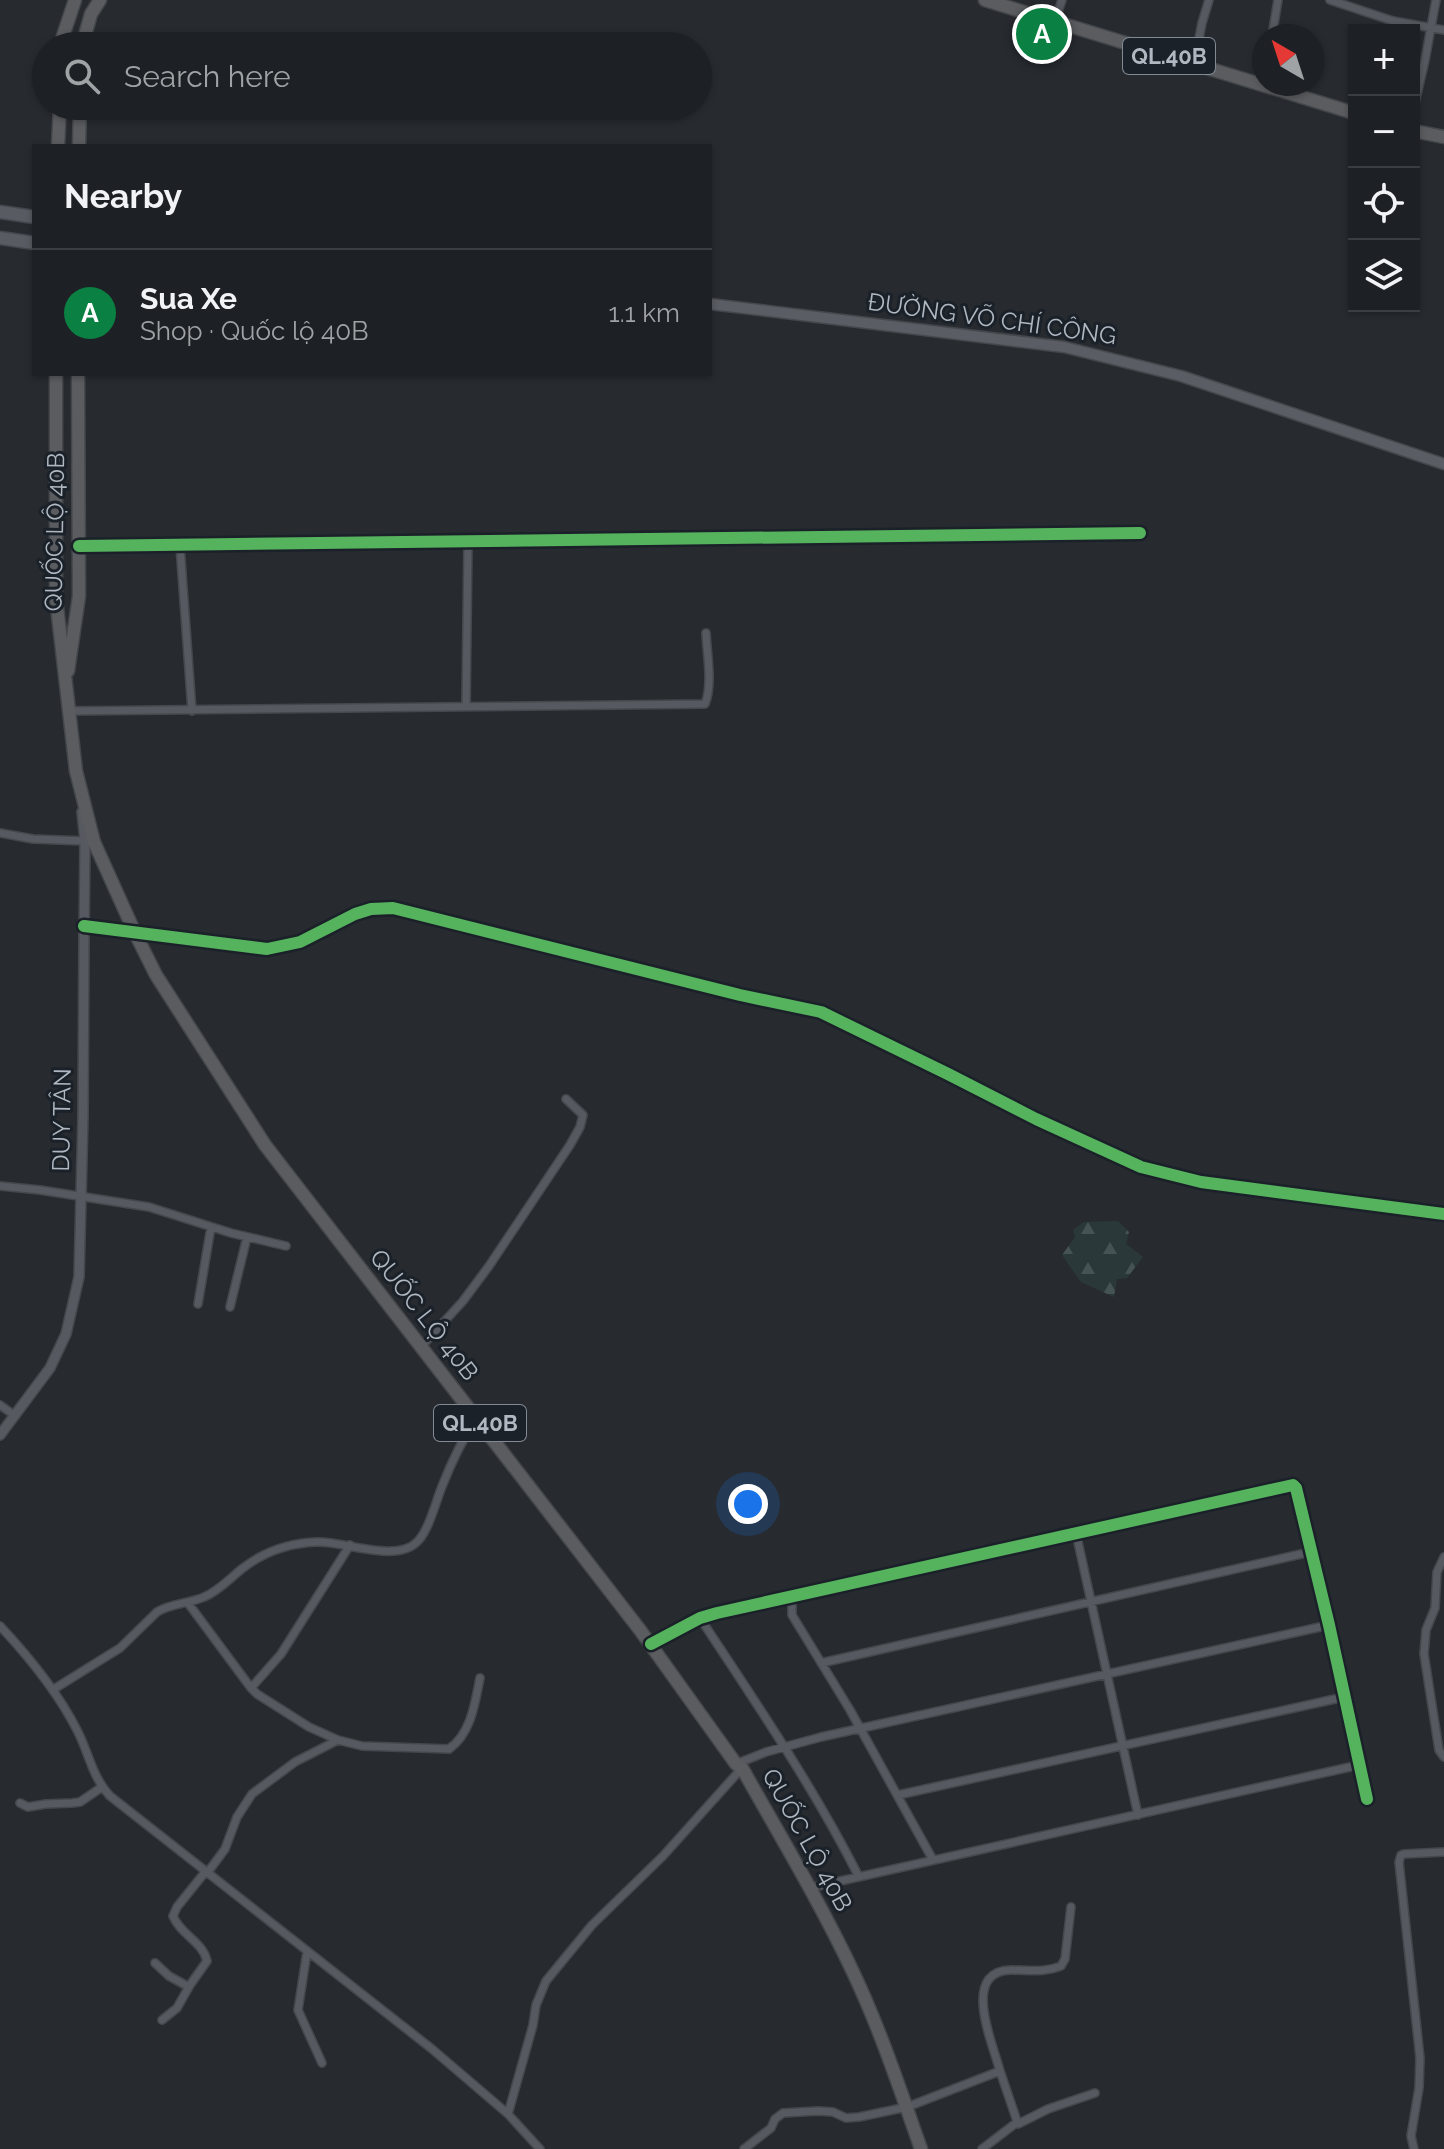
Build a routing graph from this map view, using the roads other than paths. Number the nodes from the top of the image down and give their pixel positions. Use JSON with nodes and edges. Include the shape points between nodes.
{"nodes":[{"id":1,"x":72,"y":0,"type":"edge"},
{"id":2,"x":100,"y":0,"type":"edge"},
{"id":3,"x":985,"y":0,"type":"edge"},
{"id":4,"x":1062,"y":0,"type":"edge"},
{"id":5,"x":1209,"y":0,"type":"edge"},
{"id":6,"x":1278,"y":0,"type":"edge"},
{"id":7,"x":1330,"y":0,"type":"edge"},
{"id":8,"x":1436,"y":0,"type":"edge"},
{"id":9,"x":1055,"y":21,"type":"junction"},
{"id":10,"x":1274,"y":24,"type":"edge"},
{"id":11,"x":1431,"y":29,"type":"junction"},
{"id":12,"x":1444,"y":30,"type":"edge"},
{"id":13,"x":64,"y":32,"type":"edge"},
{"id":14,"x":86,"y":32,"type":"edge"},
{"id":15,"x":1194,"y":64,"type":"junction"},
{"id":16,"x":1252,"y":81,"type":"edge"},
{"id":17,"x":1301,"y":96,"type":"edge"},
{"id":18,"x":1416,"y":96,"type":"edge"},
{"id":19,"x":1348,"y":111,"type":"edge"},
{"id":20,"x":59,"y":120,"type":"edge"},
{"id":21,"x":80,"y":120,"type":"edge"},
{"id":22,"x":1420,"y":132,"type":"edge"},
{"id":23,"x":1444,"y":137,"type":"edge"},
{"id":24,"x":58,"y":144,"type":"edge"},
{"id":25,"x":79,"y":144,"type":"edge"},
{"id":26,"x":0,"y":212,"type":"edge"},
{"id":27,"x":32,"y":217,"type":"edge"},
{"id":28,"x":0,"y":238,"type":"edge"},
{"id":29,"x":32,"y":243,"type":"edge"},
{"id":30,"x":712,"y":304,"type":"edge"},
{"id":31,"x":56,"y":376,"type":"edge"},
{"id":32,"x":78,"y":376,"type":"edge"},
{"id":33,"x":1444,"y":464,"type":"edge"},
{"id":34,"x":1140,"y":533,"type":"dead end"},
{"id":35,"x":468,"y":542,"type":"junction"},
{"id":36,"x":79,"y":546,"type":"junction"},
{"id":37,"x":180,"y":546,"type":"junction"},
{"id":38,"x":706,"y":633,"type":"dead end"},
{"id":39,"x":65,"y":690,"type":"junction"},
{"id":40,"x":466,"y":706,"type":"junction"},
{"id":41,"x":68,"y":711,"type":"junction"},
{"id":42,"x":192,"y":711,"type":"junction"},
{"id":43,"x":80,"y":784,"type":"junction"},
{"id":44,"x":0,"y":833,"type":"edge"},
{"id":45,"x":85,"y":841,"type":"junction"},
{"id":46,"x":84,"y":926,"type":"junction"},
{"id":47,"x":135,"y":933,"type":"junction"},
{"id":48,"x":566,"y":1099,"type":"dead end"},
{"id":49,"x":0,"y":1186,"type":"edge"},
{"id":50,"x":81,"y":1198,"type":"junction"},
{"id":51,"x":1444,"y":1214,"type":"edge"},
{"id":52,"x":211,"y":1227,"type":"junction"},
{"id":53,"x":247,"y":1237,"type":"junction"},
{"id":54,"x":286,"y":1246,"type":"dead end"},
{"id":55,"x":198,"y":1304,"type":"dead end"},
{"id":56,"x":230,"y":1307,"type":"dead end"},
{"id":57,"x":421,"y":1347,"type":"junction"},
{"id":58,"x":0,"y":1405,"type":"edge"},
{"id":59,"x":14,"y":1415,"type":"junction"},
{"id":60,"x":476,"y":1418,"type":"junction"},
{"id":61,"x":0,"y":1435,"type":"edge"},
{"id":62,"x":1076,"y":1533,"type":"junction"},
{"id":63,"x":350,"y":1545,"type":"junction"},
{"id":64,"x":1310,"y":1552,"type":"junction"},
{"id":65,"x":1444,"y":1557,"type":"edge"},
{"id":66,"x":792,"y":1597,"type":"junction"},
{"id":67,"x":1091,"y":1602,"type":"junction"},
{"id":68,"x":188,"y":1603,"type":"junction"},
{"id":69,"x":700,"y":1618,"type":"junction"},
{"id":70,"x":1329,"y":1625,"type":"junction"},
{"id":71,"x":0,"y":1626,"type":"edge"},
{"id":72,"x":651,"y":1644,"type":"junction"},
{"id":73,"x":821,"y":1663,"type":"junction"},
{"id":74,"x":1107,"y":1674,"type":"junction"},
{"id":75,"x":480,"y":1678,"type":"dead end"},
{"id":76,"x":251,"y":1688,"type":"junction"},
{"id":77,"x":54,"y":1689,"type":"junction"},
{"id":78,"x":1344,"y":1697,"type":"junction"},
{"id":79,"x":860,"y":1728,"type":"junction"},
{"id":80,"x":338,"y":1740,"type":"junction"},
{"id":81,"x":785,"y":1747,"type":"junction"},
{"id":82,"x":1123,"y":1747,"type":"junction"},
{"id":83,"x":1444,"y":1757,"type":"edge"},
{"id":84,"x":1359,"y":1765,"type":"junction"},
{"id":85,"x":739,"y":1766,"type":"junction"},
{"id":86,"x":102,"y":1787,"type":"junction"},
{"id":87,"x":898,"y":1795,"type":"junction"},
{"id":88,"x":1367,"y":1799,"type":"dead end"},
{"id":89,"x":20,"y":1803,"type":"dead end"},
{"id":90,"x":1138,"y":1815,"type":"junction"},
{"id":91,"x":1444,"y":1852,"type":"edge"},
{"id":92,"x":933,"y":1860,"type":"junction"},
{"id":93,"x":207,"y":1871,"type":"junction"},
{"id":94,"x":859,"y":1877,"type":"junction"},
{"id":95,"x":809,"y":1888,"type":"junction"},
{"id":96,"x":1071,"y":1907,"type":"dead end"},
{"id":97,"x":307,"y":1952,"type":"junction"},
{"id":98,"x":155,"y":1963,"type":"dead end"},
{"id":99,"x":189,"y":1987,"type":"junction"},
{"id":100,"x":162,"y":2020,"type":"dead end"},
{"id":101,"x":322,"y":2063,"type":"dead end"},
{"id":102,"x":1000,"y":2071,"type":"junction"},
{"id":103,"x":1095,"y":2093,"type":"dead end"},
{"id":104,"x":907,"y":2107,"type":"junction"},
{"id":105,"x":508,"y":2114,"type":"junction"},
{"id":106,"x":1016,"y":2123,"type":"junction"},
{"id":107,"x":540,"y":2149,"type":"edge"},
{"id":108,"x":744,"y":2149,"type":"edge"},
{"id":109,"x":921,"y":2149,"type":"edge"},
{"id":110,"x":982,"y":2149,"type":"edge"},
{"id":111,"x":1414,"y":2149,"type":"edge"}],
"edges":[{"from":1,"to":13,"type":"highway"},
{"from":2,"to":14,"type":"highway"},
{"from":3,"to":9,"type":"highway","number":"QL.40B"},
{"from":4,"to":9,"type":"street"},
{"from":5,"to":15,"type":"street"},
{"from":6,"to":10,"type":"street"},
{"from":7,"to":11,"type":"street"},
{"from":8,"to":11,"type":"street"},
{"from":9,"to":15,"type":"highway","number":"QL.40B"},
{"from":11,"to":12,"type":"street"},
{"from":11,"to":18,"type":"street"},
{"from":15,"to":16,"type":"highway","number":"QL.40B"},
{"from":17,"to":19,"type":"highway","number":"QL.40B"},
{"from":20,"to":24,"type":"highway"},
{"from":21,"to":25,"type":"highway"},
{"from":22,"to":23,"type":"highway"},
{"from":26,"to":27,"type":"main road"},
{"from":28,"to":29,"type":"main road"},
{"from":30,"to":33,"type":"main road","name":"ĐƯỜNG VÕ CHÍ CÔNG","via":[[1064,347],[1181,376]]},
{"from":31,"to":39,"type":"highway","name":"QUỐC LỘ 40B","number":"QL.40B","via":[[56,598]]},
{"from":32,"to":36,"type":"highway","name":"QUỐC LỘ 40B","number":"QL.40B"},
{"from":34,"to":35,"type":"street"},
{"from":35,"to":37,"type":"street"},
{"from":35,"to":40,"type":"street"},
{"from":36,"to":37,"type":"street"},
{"from":36,"to":39,"type":"highway","name":"QUỐC LỘ 40B","number":"QL.40B","via":[[79,596]]},
{"from":37,"to":42,"type":"street"},
{"from":38,"to":40,"type":"street","via":[[705,704]]},
{"from":39,"to":41,"type":"highway","name":"QUỐC LỘ 40B","number":"QL.40B"},
{"from":40,"to":42,"type":"street"},
{"from":41,"to":42,"type":"street"},
{"from":41,"to":43,"type":"highway","name":"QUỐC LỘ 40B","number":"QL.40B"},
{"from":43,"to":45,"type":"street","name":"DUY TÂN"},
{"from":43,"to":47,"type":"highway","name":"QUỐC LỘ 40B","number":"QL.40B","via":[[94,842]]},
{"from":44,"to":45,"type":"street"},
{"from":45,"to":46,"type":"street","name":"DUY TÂN"},
{"from":46,"to":47,"type":"street"},
{"from":46,"to":50,"type":"street","name":"DUY TÂN"},
{"from":47,"to":51,"type":"street","via":[[267,949],[300,942],[355,914],[393,908],[821,1012],[1141,1167],[1201,1182]]},
{"from":47,"to":57,"type":"highway","name":"QUỐC LỘ 40B","number":"QL.40B","via":[[156,975],[265,1145]]},
{"from":48,"to":57,"type":"street","via":[[583,1115],[580,1127],[489,1266]]},
{"from":49,"to":50,"type":"street"},
{"from":50,"to":52,"type":"street","via":[[164,1211]]},
{"from":50,"to":59,"type":"street","name":"DUY TÂN","via":[[79,1277],[66,1334],[50,1368]]},
{"from":52,"to":53,"type":"street"},
{"from":52,"to":55,"type":"street"},
{"from":53,"to":54,"type":"street"},
{"from":53,"to":56,"type":"street"},
{"from":57,"to":60,"type":"highway","name":"QUỐC LỘ 40B","number":"QL.40B"},
{"from":58,"to":59,"type":"street"},
{"from":59,"to":61,"type":"street","name":"DUY TÂN"},
{"from":60,"to":63,"type":"street","via":[[418,1541],[399,1551]]},
{"from":60,"to":72,"type":"highway","name":"QUỐC LỘ 40B","number":"QL.40B"},
{"from":62,"to":64,"type":"street","via":[[1293,1485]]},
{"from":62,"to":66,"type":"street"},
{"from":62,"to":67,"type":"street"},
{"from":63,"to":68,"type":"street","via":[[301,1543],[272,1550],[215,1591]]},
{"from":63,"to":76,"type":"street","via":[[281,1654]]},
{"from":64,"to":67,"type":"street"},
{"from":64,"to":70,"type":"street"},
{"from":65,"to":83,"type":"street","via":[[1424,1654]]},
{"from":66,"to":69,"type":"street"},
{"from":66,"to":73,"type":"street","via":[[792,1615]]},
{"from":67,"to":73,"type":"street"},
{"from":67,"to":74,"type":"street"},
{"from":68,"to":76,"type":"street"},
{"from":68,"to":77,"type":"street","via":[[157,1612],[120,1648]]},
{"from":69,"to":72,"type":"street"},
{"from":69,"to":81,"type":"street"},
{"from":70,"to":74,"type":"street"},
{"from":70,"to":78,"type":"street"},
{"from":71,"to":77,"type":"street"},
{"from":72,"to":85,"type":"highway","name":"QUỐC LỘ 40B","number":"QL.40B"},
{"from":73,"to":79,"type":"street"},
{"from":74,"to":79,"type":"street"},
{"from":74,"to":82,"type":"street"},
{"from":75,"to":80,"type":"street","via":[[466,1728],[449,1749],[362,1746]]},
{"from":76,"to":80,"type":"street","via":[[280,1710]]},
{"from":77,"to":86,"type":"street"},
{"from":78,"to":82,"type":"street"},
{"from":78,"to":84,"type":"street"},
{"from":79,"to":81,"type":"street"},
{"from":79,"to":87,"type":"street"},
{"from":80,"to":93,"type":"street","via":[[295,1762],[252,1794],[225,1849]]},
{"from":81,"to":85,"type":"street"},
{"from":81,"to":94,"type":"street"},
{"from":82,"to":87,"type":"street"},
{"from":82,"to":90,"type":"street"},
{"from":84,"to":88,"type":"street"},
{"from":84,"to":90,"type":"street"},
{"from":85,"to":95,"type":"highway","name":"QUỐC LỘ 40B","number":"QL.40B"},
{"from":85,"to":105,"type":"street","via":[[546,1981]]},
{"from":86,"to":89,"type":"street","via":[[80,1802],[28,1807]]},
{"from":86,"to":93,"type":"street"},
{"from":87,"to":92,"type":"street"},
{"from":90,"to":92,"type":"street"},
{"from":91,"to":111,"type":"street","via":[[1404,1854],[1399,1862],[1420,2058]]},
{"from":92,"to":94,"type":"street"},
{"from":93,"to":97,"type":"street"},
{"from":93,"to":99,"type":"street","via":[[173,1916],[207,1957]]},
{"from":94,"to":95,"type":"street"},
{"from":95,"to":104,"type":"highway","name":"QUỐC LỘ 40B","number":"QL.40B","via":[[853,1972]]},
{"from":96,"to":102,"type":"street","via":[[1061,1966],[1004,1971],[984,1986],[983,2008]]},
{"from":97,"to":101,"type":"street","via":[[298,2010]]},
{"from":97,"to":105,"type":"street"},
{"from":98,"to":99,"type":"street"},
{"from":99,"to":100,"type":"street","via":[[177,2008]]},
{"from":102,"to":104,"type":"street"},
{"from":102,"to":106,"type":"street"},
{"from":103,"to":106,"type":"street"},
{"from":104,"to":108,"type":"street","via":[[846,2118],[833,2112],[783,2113]]},
{"from":104,"to":109,"type":"highway","name":"QUỐC LỘ 40B","number":"QL.40B"},
{"from":105,"to":107,"type":"street"},
{"from":106,"to":110,"type":"street"}]}
